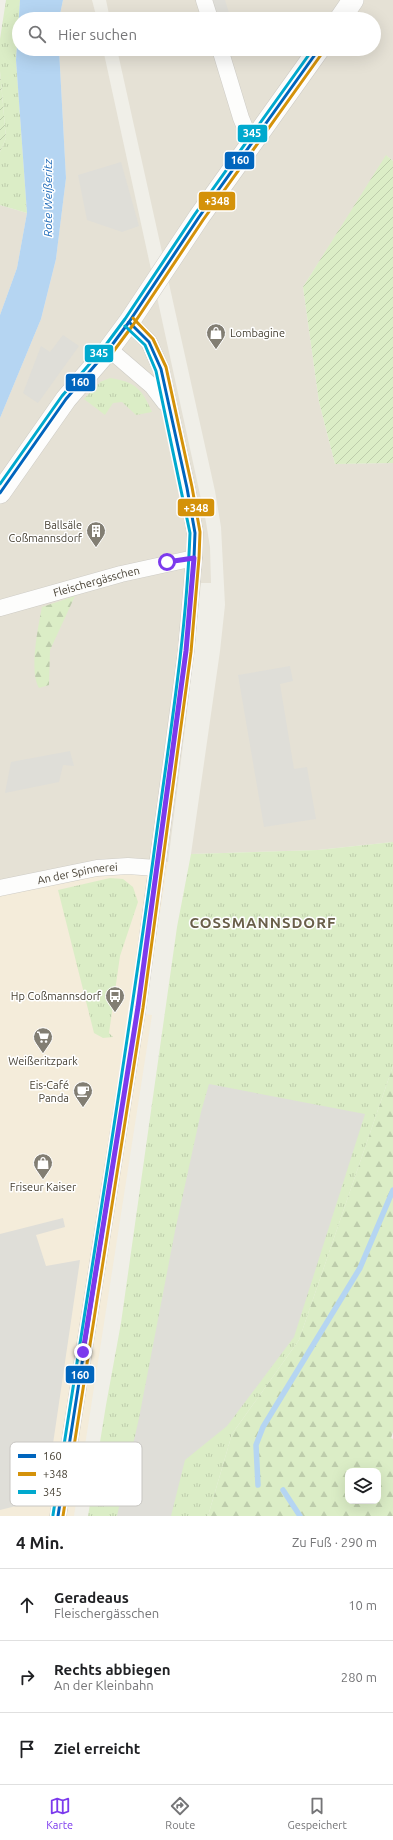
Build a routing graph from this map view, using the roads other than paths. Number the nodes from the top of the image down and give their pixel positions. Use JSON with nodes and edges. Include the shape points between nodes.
{"nodes":[{"id":1,"x":204,"y":0,"type":"edge"},
{"id":2,"x":353,"y":0,"type":"edge"},
{"id":3,"x":208,"y":12,"type":"edge"},
{"id":4,"x":345,"y":12,"type":"edge"},
{"id":5,"x":222,"y":56,"type":"edge"},
{"id":6,"x":314,"y":56,"type":"edge"},
{"id":7,"x":256,"y":138,"type":"junction"},
{"id":8,"x":129,"y":322,"type":"junction"},
{"id":9,"x":109,"y":349,"type":"junction"},
{"id":10,"x":169,"y":410,"type":"junction"},
{"id":11,"x":0,"y":493,"type":"edge"},
{"id":12,"x":194,"y":558,"type":"junction"},
{"id":13,"x":0,"y":608,"type":"edge"},
{"id":14,"x":156,"y":868,"type":"junction"},
{"id":15,"x":0,"y":888,"type":"edge"},
{"id":16,"x":70,"y":1442,"type":"edge"},
{"id":17,"x":60,"y":1506,"type":"edge"},
{"id":18,"x":58,"y":1516,"type":"edge"}],
"edges":[{"from":1,"to":3,"type":"street"},
{"from":2,"to":4,"type":"street"},
{"from":5,"to":7,"type":"street","via":[[241,118],[246,130]]},
{"from":6,"to":7,"type":"street"},
{"from":7,"to":8,"type":"street"},
{"from":8,"to":9,"type":"street"},
{"from":8,"to":10,"type":"street","via":[[149,342],[160,369]]},
{"from":9,"to":10,"type":"street","via":[[152,386]]},
{"from":9,"to":11,"type":"street","via":[[66,399]]},
{"from":10,"to":12,"type":"street","via":[[187,488],[194,533]]},
{"from":12,"to":13,"type":"street","name":"Fleischergässchen","via":[[121,574]]},
{"from":12,"to":14,"type":"street","via":[[186,651]]},
{"from":14,"to":15,"type":"street","name":"An der Spinnerei","via":[[97,868]]},
{"from":14,"to":16,"type":"street","via":[[138,1007]]},
{"from":17,"to":18,"type":"street"}]}
